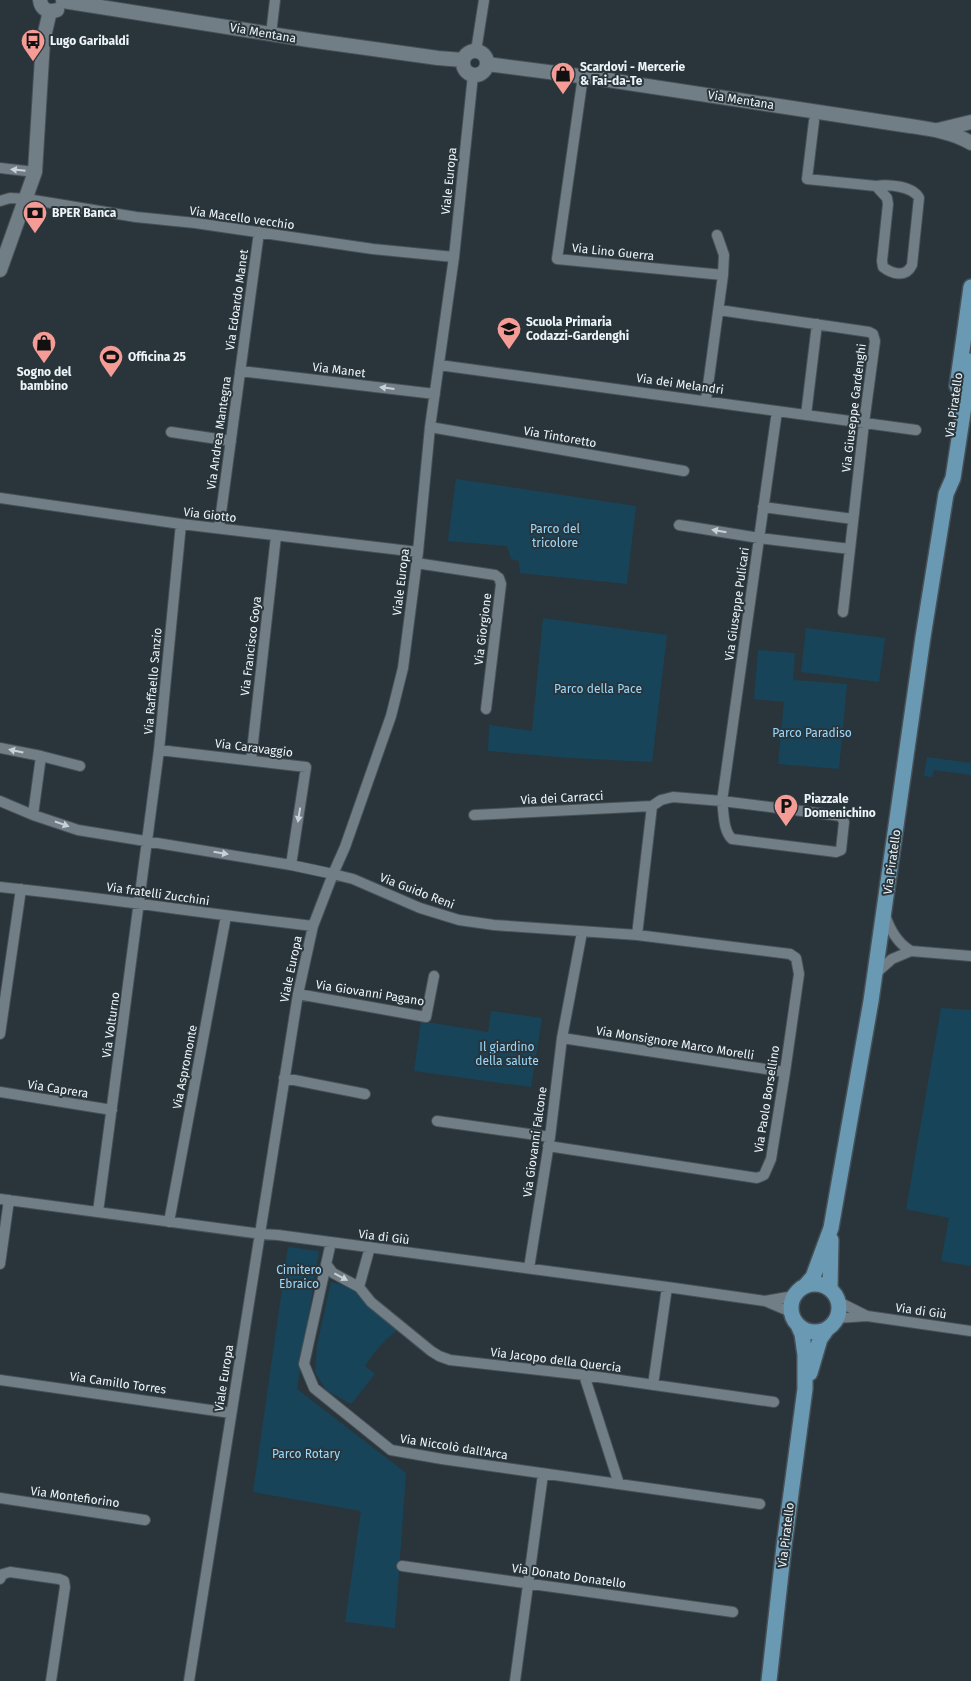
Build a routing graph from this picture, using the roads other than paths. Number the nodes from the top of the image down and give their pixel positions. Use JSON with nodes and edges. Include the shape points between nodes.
{"nodes":[{"id":1,"x":40,"y":0,"type":"edge"},
{"id":2,"x":63,"y":0,"type":"edge"},
{"id":3,"x":275,"y":0,"type":"edge"},
{"id":4,"x":484,"y":0,"type":"edge"},
{"id":5,"x":50,"y":11,"type":"junction"},
{"id":6,"x":271,"y":34,"type":"junction"},
{"id":7,"x":476,"y":51,"type":"junction"},
{"id":8,"x":463,"y":60,"type":"junction"},
{"id":9,"x":486,"y":64,"type":"junction"},
{"id":10,"x":472,"y":75,"type":"junction"},
{"id":11,"x":583,"y":76,"type":"junction"},
{"id":12,"x":814,"y":121,"type":"dead end"},
{"id":13,"x":971,"y":122,"type":"edge"},
{"id":14,"x":936,"y":130,"type":"junction"},
{"id":15,"x":971,"y":143,"type":"edge"},
{"id":16,"x":0,"y":168,"type":"edge"},
{"id":17,"x":35,"y":172,"type":"junction"},
{"id":18,"x":876,"y":186,"type":"junction"},
{"id":19,"x":27,"y":198,"type":"junction"},
{"id":20,"x":0,"y":201,"type":"edge"},
{"id":21,"x":259,"y":232,"type":"junction"},
{"id":22,"x":717,"y":235,"type":"dead end"},
{"id":23,"x":454,"y":257,"type":"junction"},
{"id":24,"x":0,"y":270,"type":"edge"},
{"id":25,"x":723,"y":275,"type":"junction"},
{"id":26,"x":971,"y":287,"type":"edge"},
{"id":27,"x":719,"y":310,"type":"junction"},
{"id":28,"x":816,"y":324,"type":"junction"},
{"id":29,"x":971,"y":361,"type":"edge"},
{"id":30,"x":439,"y":365,"type":"junction"},
{"id":31,"x":240,"y":371,"type":"junction"},
{"id":32,"x":435,"y":394,"type":"junction"},
{"id":33,"x":706,"y":400,"type":"junction"},
{"id":34,"x":777,"y":411,"type":"junction"},
{"id":35,"x":806,"y":415,"type":"junction"},
{"id":36,"x":864,"y":423,"type":"junction"},
{"id":37,"x":430,"y":427,"type":"junction"},
{"id":38,"x":916,"y":430,"type":"dead end"},
{"id":39,"x":171,"y":432,"type":"dead end"},
{"id":40,"x":231,"y":441,"type":"junction"},
{"id":41,"x":684,"y":472,"type":"dead end"},
{"id":42,"x":946,"y":494,"type":"junction"},
{"id":43,"x":0,"y":498,"type":"edge"},
{"id":44,"x":763,"y":507,"type":"junction"},
{"id":45,"x":853,"y":519,"type":"junction"},
{"id":46,"x":181,"y":524,"type":"junction"},
{"id":47,"x":679,"y":525,"type":"dead end"},
{"id":48,"x":219,"y":528,"type":"junction"},
{"id":49,"x":276,"y":536,"type":"junction"},
{"id":50,"x":759,"y":538,"type":"junction"},
{"id":51,"x":850,"y":549,"type":"junction"},
{"id":52,"x":418,"y":552,"type":"junction"},
{"id":53,"x":416,"y":563,"type":"junction"},
{"id":54,"x":843,"y":612,"type":"dead end"},
{"id":55,"x":486,"y":709,"type":"dead end"},
{"id":56,"x":0,"y":748,"type":"edge"},
{"id":57,"x":159,"y":750,"type":"junction"},
{"id":58,"x":41,"y":756,"type":"junction"},
{"id":59,"x":251,"y":760,"type":"junction"},
{"id":60,"x":80,"y":766,"type":"dead end"},
{"id":61,"x":0,"y":800,"type":"edge"},
{"id":62,"x":722,"y":801,"type":"junction"},
{"id":63,"x":652,"y":806,"type":"junction"},
{"id":64,"x":33,"y":814,"type":"junction"},
{"id":65,"x":474,"y":815,"type":"dead end"},
{"id":66,"x":148,"y":842,"type":"junction"},
{"id":67,"x":291,"y":865,"type":"junction"},
{"id":68,"x":333,"y":874,"type":"junction"},
{"id":69,"x":0,"y":887,"type":"edge"},
{"id":70,"x":21,"y":889,"type":"junction"},
{"id":71,"x":140,"y":904,"type":"junction"},
{"id":72,"x":884,"y":914,"type":"junction"},
{"id":73,"x":226,"y":916,"type":"junction"},
{"id":74,"x":313,"y":926,"type":"junction"},
{"id":75,"x":582,"y":932,"type":"junction"},
{"id":76,"x":637,"y":935,"type":"junction"},
{"id":77,"x":911,"y":952,"type":"junction"},
{"id":78,"x":971,"y":956,"type":"edge"},
{"id":79,"x":796,"y":958,"type":"joint"},
{"id":80,"x":876,"y":974,"type":"junction"},
{"id":81,"x":434,"y":976,"type":"dead end"},
{"id":82,"x":298,"y":994,"type":"junction"},
{"id":83,"x":0,"y":1034,"type":"edge"},
{"id":84,"x":562,"y":1038,"type":"junction"},
{"id":85,"x":785,"y":1072,"type":"junction"},
{"id":86,"x":284,"y":1078,"type":"junction"},
{"id":87,"x":0,"y":1092,"type":"edge"},
{"id":88,"x":365,"y":1094,"type":"dead end"},
{"id":89,"x":112,"y":1110,"type":"junction"},
{"id":90,"x":437,"y":1121,"type":"dead end"},
{"id":91,"x":549,"y":1142,"type":"junction"},
{"id":92,"x":4,"y":1199,"type":"edge"},
{"id":93,"x":98,"y":1212,"type":"junction"},
{"id":94,"x":169,"y":1222,"type":"junction"},
{"id":95,"x":831,"y":1228,"type":"junction"},
{"id":96,"x":261,"y":1234,"type":"junction"},
{"id":97,"x":331,"y":1242,"type":"junction"},
{"id":98,"x":370,"y":1247,"type":"junction"},
{"id":99,"x":0,"y":1264,"type":"edge"},
{"id":100,"x":326,"y":1264,"type":"junction"},
{"id":101,"x":529,"y":1268,"type":"junction"},
{"id":102,"x":806,"y":1285,"type":"junction"},
{"id":103,"x":667,"y":1286,"type":"junction"},
{"id":104,"x":359,"y":1288,"type":"junction"},
{"id":105,"x":830,"y":1288,"type":"junction"},
{"id":106,"x":794,"y":1296,"type":"junction"},
{"id":107,"x":765,"y":1301,"type":"junction"},
{"id":108,"x":839,"y":1302,"type":"junction"},
{"id":109,"x":867,"y":1316,"type":"junction"},
{"id":110,"x":795,"y":1318,"type":"junction"},
{"id":111,"x":832,"y":1324,"type":"junction"},
{"id":112,"x":971,"y":1331,"type":"edge"},
{"id":113,"x":584,"y":1375,"type":"junction"},
{"id":114,"x":0,"y":1380,"type":"edge"},
{"id":115,"x":653,"y":1385,"type":"junction"},
{"id":116,"x":806,"y":1388,"type":"junction"},
{"id":117,"x":774,"y":1402,"type":"dead end"},
{"id":118,"x":231,"y":1413,"type":"junction"},
{"id":119,"x":543,"y":1474,"type":"junction"},
{"id":120,"x":619,"y":1484,"type":"junction"},
{"id":121,"x":0,"y":1498,"type":"edge"},
{"id":122,"x":760,"y":1504,"type":"dead end"},
{"id":123,"x":145,"y":1520,"type":"dead end"},
{"id":124,"x":402,"y":1566,"type":"dead end"},
{"id":125,"x":0,"y":1579,"type":"edge"},
{"id":126,"x":529,"y":1583,"type":"junction"},
{"id":127,"x":733,"y":1612,"type":"dead end"},
{"id":128,"x":51,"y":1681,"type":"edge"},
{"id":129,"x":189,"y":1681,"type":"edge"},
{"id":130,"x":515,"y":1681,"type":"edge"},
{"id":131,"x":769,"y":1681,"type":"edge"}],
"edges":[{"from":1,"to":5,"type":"main road","via":[[43,8]]},
{"from":2,"to":5,"type":"main road","name":"Via Mentana","via":[[60,8]]},
{"from":2,"to":6,"type":"main road","name":"Via Mentana"},
{"from":3,"to":6,"type":"street"},
{"from":4,"to":7,"type":"street"},
{"from":5,"to":17,"type":"main road","via":[[43,40]]},
{"from":6,"to":8,"type":"main road","name":"Via Mentana"},
{"from":7,"to":8,"type":"main road","via":[[469,52]]},
{"from":7,"to":9,"type":"main road","via":[[485,57]]},
{"from":8,"to":10,"type":"main road","via":[[466,71]]},
{"from":9,"to":10,"type":"main road","via":[[482,72]]},
{"from":9,"to":11,"type":"main road","name":"Via Mentana"},
{"from":10,"to":23,"type":"street","name":"Viale Europa"},
{"from":11,"to":14,"type":"main road","name":"Via Mentana"},
{"from":11,"to":25,"type":"street","name":"Via Lino Guerra","via":[[557,259]]},
{"from":12,"to":18,"type":"street","via":[[807,179]]},
{"from":13,"to":14,"type":"main road","name":"Via Mentana"},
{"from":14,"to":15,"type":"main road","name":"Via Mentana"},
{"from":17,"to":16,"type":"street","one_way":true},
{"from":17,"to":19,"type":"main road"},
{"from":18,"to":18,"type":"street","via":[[888,204],[883,267],[893,273],[905,272],[912,265],[919,198],[910,190]]},
{"from":19,"to":20,"type":"street","name":"Via Macello vecchio"},
{"from":19,"to":21,"type":"street","name":"Via Macello vecchio","via":[[136,217]]},
{"from":19,"to":24,"type":"main road"},
{"from":21,"to":23,"type":"street","name":"Via Macello vecchio","via":[[373,250]]},
{"from":21,"to":31,"type":"street","name":"Via Edoardo Manet"},
{"from":22,"to":25,"type":"street","via":[[724,255]]},
{"from":23,"to":30,"type":"street","name":"Viale Europa"},
{"from":25,"to":27,"type":"street"},
{"from":26,"to":42,"type":"main road","name":"Via Piratello","via":[[944,481]]},
{"from":27,"to":28,"type":"street","name":"Via Giuseppe Gardenghi"},
{"from":27,"to":33,"type":"street"},
{"from":28,"to":35,"type":"street"},
{"from":28,"to":36,"type":"street","name":"Via Giuseppe Gardenghi","via":[[873,334],[875,340]]},
{"from":29,"to":42,"type":"main road","name":"Via Piratello","via":[[953,478]]},
{"from":30,"to":32,"type":"street","name":"Viale Europa"},
{"from":30,"to":33,"type":"street","name":"Via dei Melandri"},
{"from":32,"to":31,"type":"street","name":"Via Manet","one_way":true},
{"from":31,"to":40,"type":"street","name":"Via Andrea Mantegna"},
{"from":32,"to":37,"type":"street","name":"Viale Europa"},
{"from":33,"to":34,"type":"street","name":"Via dei Melandri"},
{"from":34,"to":35,"type":"street","name":"Via dei Melandri"},
{"from":34,"to":44,"type":"street","name":"Via Giuseppe Pulicari"},
{"from":35,"to":36,"type":"street","name":"Via dei Melandri"},
{"from":36,"to":38,"type":"street","name":"Via dei Melandri"},
{"from":36,"to":45,"type":"street","name":"Via Giuseppe Gardenghi"},
{"from":37,"to":41,"type":"street","name":"Via Tintoretto"},
{"from":37,"to":52,"type":"street","name":"Viale Europa"},
{"from":39,"to":40,"type":"street"},
{"from":40,"to":48,"type":"street","name":"Via Andrea Mantegna"},
{"from":42,"to":72,"type":"main road","name":"Via Piratello"},
{"from":43,"to":46,"type":"street","name":"Via Giotto"},
{"from":44,"to":45,"type":"street"},
{"from":44,"to":50,"type":"street","name":"Via Giuseppe Pulicari"},
{"from":45,"to":51,"type":"street","name":"Via Giuseppe Gardenghi"},
{"from":46,"to":48,"type":"street","name":"Via Giotto"},
{"from":46,"to":57,"type":"street","name":"Via Raffaello Sanzio"},
{"from":50,"to":47,"type":"street","one_way":true},
{"from":48,"to":49,"type":"street","name":"Via Giotto"},
{"from":49,"to":52,"type":"street","name":"Via Giotto"},
{"from":49,"to":59,"type":"street","name":"Via Francisco Goya"},
{"from":50,"to":51,"type":"street"},
{"from":50,"to":62,"type":"street","name":"Via Giuseppe Pulicari"},
{"from":51,"to":54,"type":"street","name":"Via Giuseppe Gardenghi"},
{"from":52,"to":53,"type":"street","name":"Viale Europa"},
{"from":53,"to":55,"type":"street","name":"Via Giorgione","via":[[495,574],[499,578],[501,584]]},
{"from":53,"to":68,"type":"street","name":"Viale Europa","via":[[403,668],[391,716]]},
{"from":58,"to":56,"type":"street","one_way":true},
{"from":57,"to":59,"type":"street","name":"Via Caravaggio"},
{"from":57,"to":66,"type":"street","name":"Via Raffaello Sanzio"},
{"from":58,"to":60,"type":"street"},
{"from":58,"to":64,"type":"street"},
{"from":59,"to":67,"type":"street","name":"Via Caravaggio","one_way":true,"via":[[306,767]]},
{"from":61,"to":64,"type":"street","name":"Via Guido Reni"},
{"from":62,"to":62,"type":"street","via":[[842,817],[841,850],[732,839],[727,835]]},
{"from":62,"to":63,"type":"street","name":"Via dei Carracci","via":[[673,797]]},
{"from":63,"to":65,"type":"street","name":"Via dei Carracci"},
{"from":63,"to":76,"type":"street"},
{"from":64,"to":66,"type":"street","name":"Via Guido Reni","one_way":true,"via":[[78,830]]},
{"from":66,"to":67,"type":"street","name":"Via Guido Reni","one_way":true},
{"from":66,"to":71,"type":"street","name":"Via Volturno"},
{"from":67,"to":68,"type":"street","name":"Via Guido Reni"},
{"from":68,"to":74,"type":"street","name":"Viale Europa"},
{"from":68,"to":75,"type":"street","name":"Via Guido Reni","via":[[460,920]]},
{"from":69,"to":70,"type":"street","name":"Via fratelli Zucchini"},
{"from":70,"to":71,"type":"street","name":"Via fratelli Zucchini"},
{"from":70,"to":83,"type":"street"},
{"from":71,"to":73,"type":"street","name":"Via fratelli Zucchini"},
{"from":71,"to":89,"type":"street","name":"Via Volturno"},
{"from":72,"to":77,"type":"street","via":[[896,939]]},
{"from":72,"to":80,"type":"main road","name":"Via Piratello"},
{"from":73,"to":74,"type":"street","name":"Via fratelli Zucchini"},
{"from":73,"to":94,"type":"street","name":"Via Aspromonte"},
{"from":74,"to":82,"type":"street","name":"Viale Europa"},
{"from":75,"to":76,"type":"street","name":"Via Guido Reni"},
{"from":75,"to":84,"type":"street","name":"Via Giovanni Falcone"},
{"from":76,"to":79,"type":"street","name":"Via Guido Reni","via":[[790,954]]},
{"from":77,"to":78,"type":"street"},
{"from":77,"to":80,"type":"street","via":[[892,959]]},
{"from":79,"to":85,"type":"street","name":"Via Paolo Borsellino","via":[[799,974]]},
{"from":80,"to":95,"type":"main road","name":"Via Piratello"},
{"from":81,"to":82,"type":"street","name":"Via Giovanni Pagano","via":[[426,1017]]},
{"from":82,"to":86,"type":"street","name":"Viale Europa"},
{"from":84,"to":85,"type":"street","name":"Via Monsignore Marco Morelli"},
{"from":84,"to":91,"type":"street","name":"Via Giovanni Falcone"},
{"from":85,"to":91,"type":"street","name":"Via Paolo Borsellino","via":[[771,1160],[764,1175],[757,1178]]},
{"from":86,"to":88,"type":"street"},
{"from":86,"to":96,"type":"street","name":"Viale Europa"},
{"from":87,"to":89,"type":"street","name":"Via Caprera"},
{"from":89,"to":93,"type":"street","name":"Via Volturno"},
{"from":90,"to":91,"type":"street"},
{"from":91,"to":101,"type":"street","name":"Via Giovanni Falcone"},
{"from":92,"to":93,"type":"street","name":"Via di Giù"},
{"from":92,"to":99,"type":"street"},
{"from":93,"to":94,"type":"street","name":"Via di Giù"},
{"from":94,"to":96,"type":"street","name":"Via di Giù"},
{"from":95,"to":102,"type":"main road","name":"Via Piratello","via":[[813,1277]]},
{"from":95,"to":105,"type":"main road","name":"Via Piratello"},
{"from":96,"to":97,"type":"street","name":"Via di Giù"},
{"from":96,"to":118,"type":"street","name":"Viale Europa"},
{"from":97,"to":98,"type":"street","name":"Via di Giù"},
{"from":97,"to":100,"type":"street","name":"Via Niccolò dall'Arca"},
{"from":98,"to":101,"type":"street","name":"Via di Giù"},
{"from":98,"to":104,"type":"street"},
{"from":100,"to":104,"type":"street","name":"Via Jacopo della Quercia","one_way":true,"via":[[333,1273]]},
{"from":100,"to":119,"type":"street","name":"Via Niccolò dall'Arca","via":[[304,1364],[314,1388],[391,1450]]},
{"from":101,"to":103,"type":"street","name":"Via di Giù"},
{"from":102,"to":105,"type":"main road","via":[[823,1284]]},
{"from":102,"to":106,"type":"main road","name":"Via Piratello"},
{"from":103,"to":107,"type":"street","name":"Via di Giù"},
{"from":103,"to":115,"type":"street"},
{"from":104,"to":113,"type":"street","name":"Via Jacopo della Quercia","via":[[371,1302],[439,1356],[450,1360]]},
{"from":105,"to":108,"type":"main road"},
{"from":106,"to":107,"type":"street","name":"Via di Giù"},
{"from":106,"to":110,"type":"main road","name":"Via Piratello","via":[[791,1304]]},
{"from":107,"to":110,"type":"street","name":"Via di Giù"},
{"from":108,"to":109,"type":"street","name":"Via di Giù"},
{"from":108,"to":111,"type":"main road","name":"Via Piratello","via":[[839,1311]]},
{"from":109,"to":111,"type":"street","name":"Via di Giù"},
{"from":109,"to":112,"type":"street","name":"Via di Giù"},
{"from":110,"to":111,"type":"main road","via":[[812,1332]]},
{"from":110,"to":116,"type":"main road","name":"Via Piratello","via":[[802,1334]]},
{"from":111,"to":116,"type":"main road","name":"Via Piratello","via":[[820,1339]]},
{"from":113,"to":115,"type":"street","name":"Via Jacopo della Quercia"},
{"from":113,"to":120,"type":"street"},
{"from":114,"to":118,"type":"street","name":"Via Camillo Torres"},
{"from":115,"to":117,"type":"street","name":"Via Jacopo della Quercia"},
{"from":116,"to":131,"type":"main road","name":"Via Piratello"},
{"from":118,"to":129,"type":"street","name":"Viale Europa"},
{"from":119,"to":120,"type":"street","name":"Via Niccolò dall'Arca"},
{"from":119,"to":126,"type":"street"},
{"from":120,"to":122,"type":"street","name":"Via Niccolò dall'Arca"},
{"from":121,"to":123,"type":"street","name":"Via Montefiorino"},
{"from":124,"to":126,"type":"street","name":"Via Donato Donatello"},
{"from":125,"to":128,"type":"street","via":[[10,1572],[64,1581]]},
{"from":126,"to":127,"type":"street","name":"Via Donato Donatello"},
{"from":126,"to":130,"type":"street"}]}
